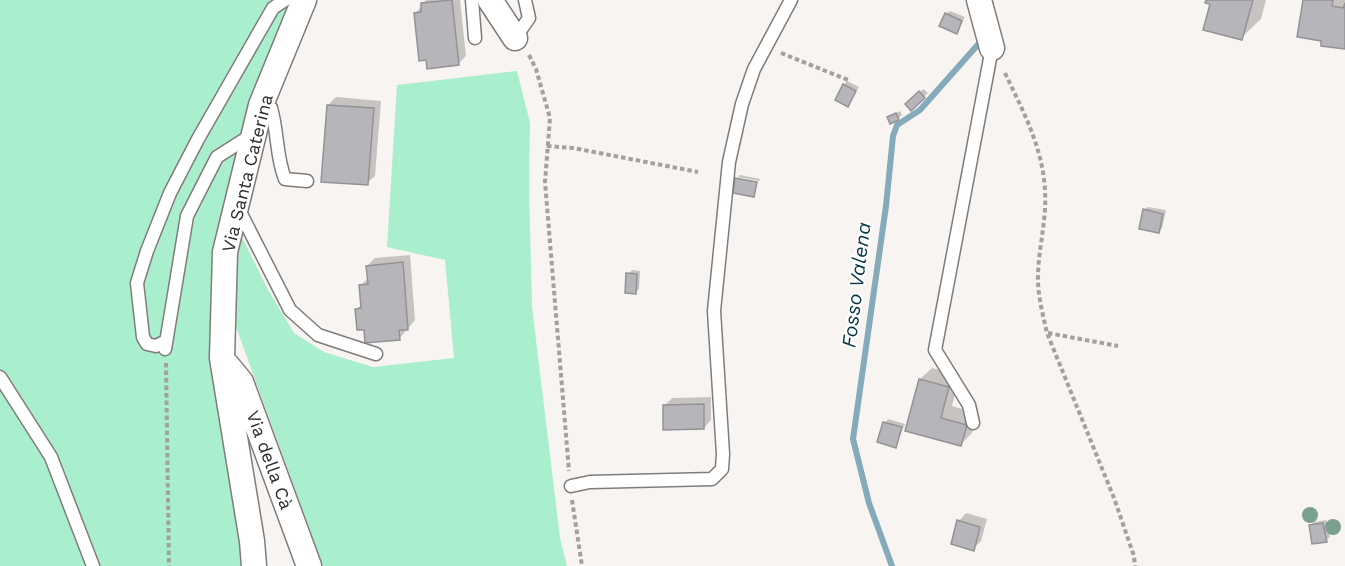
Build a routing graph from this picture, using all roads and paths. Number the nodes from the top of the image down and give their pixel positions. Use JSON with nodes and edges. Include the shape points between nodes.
{"nodes":[{"id":1,"x":285,"y":0,"type":"edge"},
{"id":2,"x":304,"y":0,"type":"edge"},
{"id":3,"x":472,"y":0,"type":"edge"},
{"id":4,"x":490,"y":0,"type":"edge"},
{"id":5,"x":525,"y":0,"type":"edge"},
{"id":6,"x":791,"y":0,"type":"edge"},
{"id":7,"x":979,"y":0,"type":"edge"},
{"id":8,"x":475,"y":38,"type":"dead end"},
{"id":9,"x":515,"y":38,"type":"junction"},
{"id":10,"x":766,"y":47,"type":"junction"},
{"id":11,"x":992,"y":48,"type":"joint"},
{"id":12,"x":1004,"y":72,"type":"dead end"},
{"id":13,"x":848,"y":80,"type":"dead end"},
{"id":14,"x":261,"y":105,"type":"junction"},
{"id":15,"x":254,"y":133,"type":"junction"},
{"id":16,"x":547,"y":146,"type":"junction"},
{"id":17,"x":698,"y":172,"type":"dead end"},
{"id":18,"x":307,"y":181,"type":"dead end"},
{"id":19,"x":236,"y":205,"type":"junction"},
{"id":20,"x":1047,"y":333,"type":"junction"},
{"id":21,"x":165,"y":346,"type":"junction"},
{"id":22,"x":1118,"y":346,"type":"dead end"},
{"id":23,"x":376,"y":354,"type":"dead end"},
{"id":24,"x":222,"y":358,"type":"junction"},
{"id":25,"x":0,"y":377,"type":"edge"},
{"id":26,"x":974,"y":423,"type":"dead end"},
{"id":27,"x":571,"y":486,"type":"junction"},
{"id":28,"x":93,"y":566,"type":"edge"},
{"id":29,"x":170,"y":566,"type":"edge"},
{"id":30,"x":254,"y":566,"type":"edge"},
{"id":31,"x":309,"y":566,"type":"edge"},
{"id":32,"x":582,"y":566,"type":"edge"},
{"id":33,"x":1135,"y":566,"type":"edge"}],
"edges":[{"from":1,"to":21,"type":"lane","via":[[273,8],[198,139],[147,251],[137,283],[143,337],[147,344]]},
{"from":2,"to":14,"type":"street","name":"Via Santa Caterina"},
{"from":3,"to":8,"type":"lane"},
{"from":4,"to":9,"type":"street"},
{"from":5,"to":9,"type":"lane","via":[[529,18]]},
{"from":6,"to":10,"type":"lane"},
{"from":7,"to":11,"type":"street"},
{"from":9,"to":16,"type":"path","via":[[536,69],[550,118]]},
{"from":10,"to":13,"type":"path"},
{"from":10,"to":27,"type":"lane","via":[[742,104],[729,162],[714,311],[722,469],[712,479],[590,482]]},
{"from":11,"to":26,"type":"lane","via":[[935,350],[969,405]]},
{"from":12,"to":20,"type":"path","via":[[1040,152],[1046,210],[1038,278]]},
{"from":14,"to":15,"type":"street","name":"Via Santa Caterina"},
{"from":14,"to":18,"type":"lane","via":[[271,108],[285,179]]},
{"from":15,"to":19,"type":"street","name":"Via Santa Caterina"},
{"from":15,"to":21,"type":"lane","via":[[217,157],[187,216]]},
{"from":16,"to":17,"type":"path"},
{"from":16,"to":27,"type":"path","via":[[544,182]]},
{"from":19,"to":23,"type":"lane","via":[[290,310],[318,335]]},
{"from":19,"to":24,"type":"street","name":"Via Santa Caterina","via":[[225,252]]},
{"from":20,"to":22,"type":"path"},
{"from":20,"to":33,"type":"path","via":[[1114,498]]},
{"from":21,"to":29,"type":"path"},
{"from":24,"to":30,"type":"street","name":"Via Santa Caterina"},
{"from":24,"to":31,"type":"street","name":"Via della Cà","via":[[241,382]]},
{"from":25,"to":28,"type":"lane","via":[[51,457]]},
{"from":27,"to":32,"type":"path"}]}
